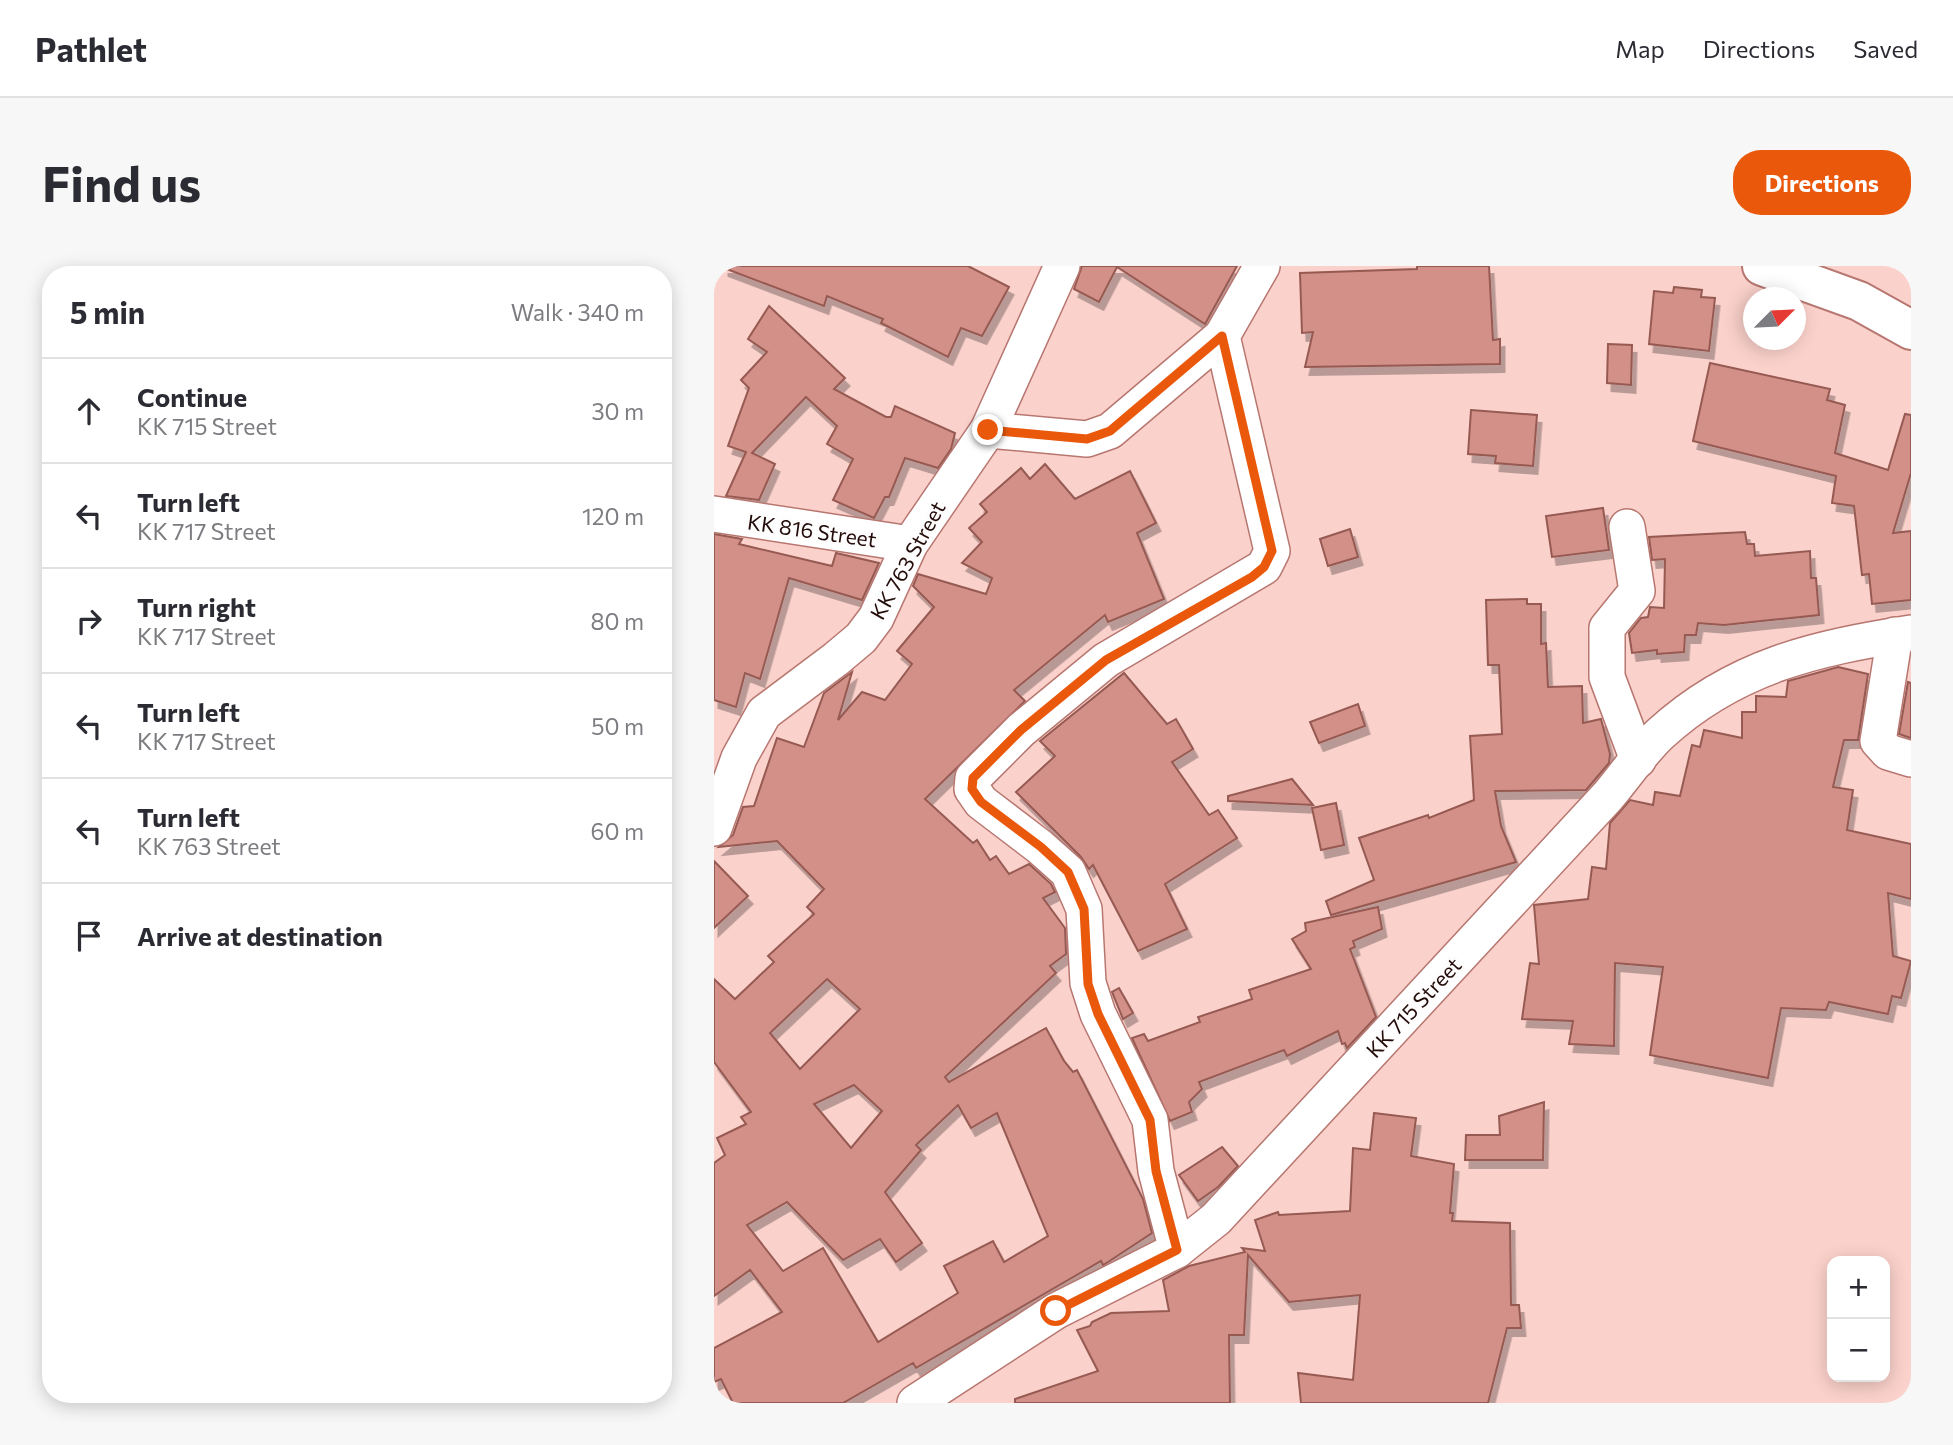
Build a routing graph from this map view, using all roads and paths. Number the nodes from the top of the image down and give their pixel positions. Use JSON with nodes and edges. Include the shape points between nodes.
{"nodes":[{"id":1,"x":1062,"y":266,"type":"edge"},
{"id":2,"x":1262,"y":266,"type":"edge"},
{"id":3,"x":1762,"y":266,"type":"edge"},
{"id":4,"x":1911,"y":330,"type":"edge"},
{"id":5,"x":1222,"y":336,"type":"junction"},
{"id":6,"x":988,"y":430,"type":"junction"},
{"id":7,"x":714,"y":514,"type":"edge"},
{"id":8,"x":1627,"y":527,"type":"dead end"},
{"id":9,"x":910,"y":544,"type":"junction"},
{"id":10,"x":1903,"y":634,"type":"edge"},
{"id":11,"x":727,"y":755,"type":"edge"},
{"id":12,"x":1911,"y":759,"type":"edge"},
{"id":13,"x":1638,"y":760,"type":"junction"},
{"id":14,"x":714,"y":828,"type":"edge"},
{"id":15,"x":1177,"y":1250,"type":"junction"},
{"id":16,"x":915,"y":1403,"type":"edge"}],
"edges":[{"from":1,"to":6,"type":"street","name":"KK 763 Street"},
{"from":2,"to":5,"type":"street"},
{"from":3,"to":4,"type":"main road","via":[[1858,301]]},
{"from":5,"to":6,"type":"street","via":[[1110,431],[1087,439]]},
{"from":5,"to":15,"type":"street","via":[[1272,551],[1264,567],[1106,660],[1021,730],[973,778],[972,789],[981,802],[1068,872],[1084,909],[1088,984],[1150,1120],[1156,1171]]},
{"from":6,"to":9,"type":"street","name":"KK 763 Street"},
{"from":7,"to":9,"type":"street","name":"KK 816 Street"},
{"from":8,"to":13,"type":"street","via":[[1637,591],[1607,628],[1607,677]]},
{"from":9,"to":11,"type":"street","name":"KK 763 Street","via":[[876,618],[861,638],[764,713]]},
{"from":10,"to":12,"type":"street","via":[[1878,741],[1888,752]]},
{"from":10,"to":13,"type":"street","name":"KK 715 Street","via":[[1801,654],[1742,677],[1659,734]]},
{"from":11,"to":14,"type":"street","name":"KK 763 Street"},
{"from":13,"to":15,"type":"street","name":"KK 715 Street","via":[[1253,1180],[1216,1219]]},
{"from":15,"to":16,"type":"street","name":"KK 715 Street","via":[[1056,1311]]}]}
